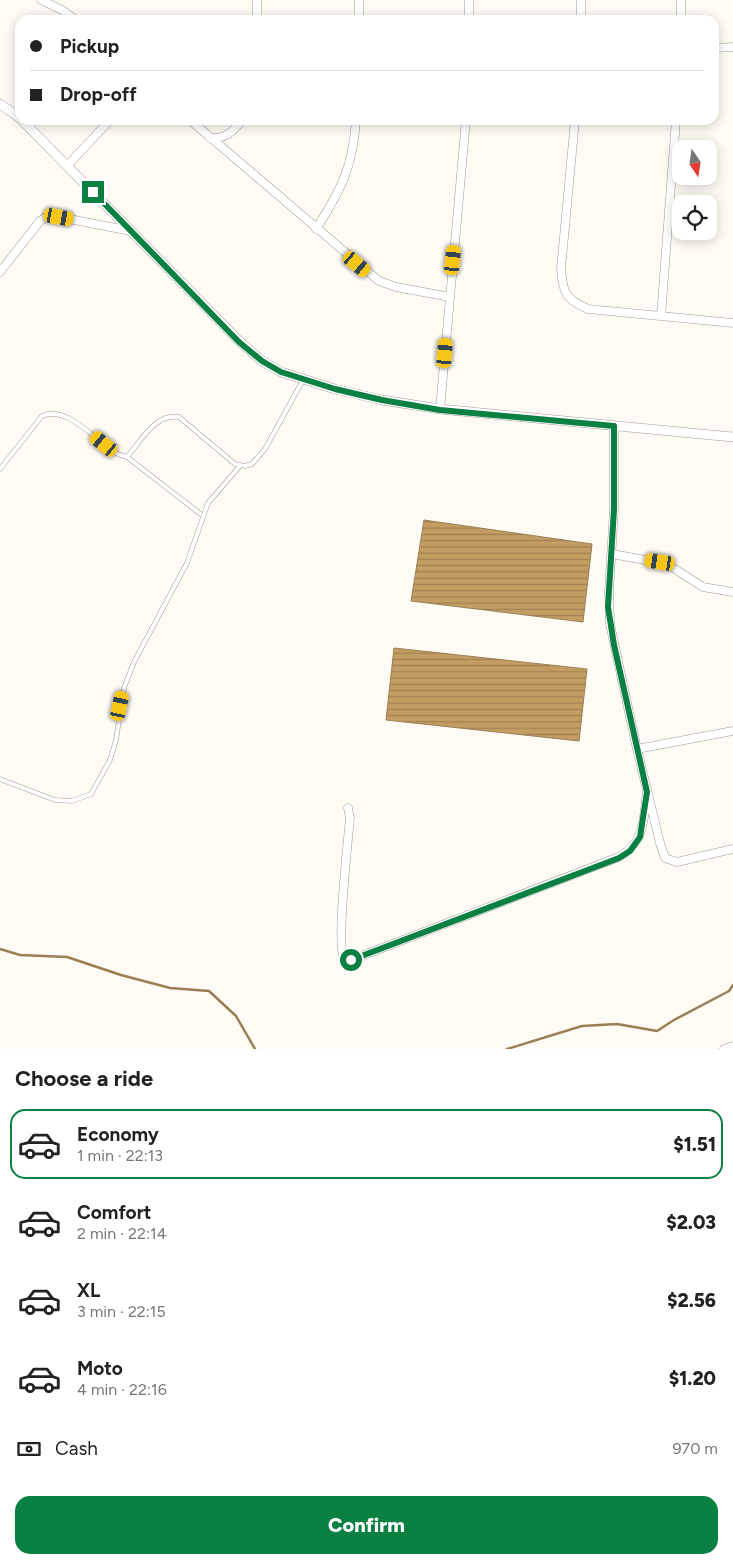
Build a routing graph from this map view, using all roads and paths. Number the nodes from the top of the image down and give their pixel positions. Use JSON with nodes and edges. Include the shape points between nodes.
{"nodes":[{"id":1,"x":41,"y":0,"type":"edge"},
{"id":2,"x":257,"y":0,"type":"edge"},
{"id":3,"x":359,"y":0,"type":"edge"},
{"id":4,"x":469,"y":0,"type":"edge"},
{"id":5,"x":581,"y":0,"type":"edge"},
{"id":6,"x":681,"y":0,"type":"edge"},
{"id":7,"x":69,"y":15,"type":"edge"},
{"id":8,"x":256,"y":15,"type":"edge"},
{"id":9,"x":359,"y":15,"type":"edge"},
{"id":10,"x":469,"y":15,"type":"edge"},
{"id":11,"x":581,"y":15,"type":"edge"},
{"id":12,"x":681,"y":15,"type":"edge"},
{"id":13,"x":733,"y":47,"type":"edge"},
{"id":14,"x":719,"y":48,"type":"edge"},
{"id":15,"x":0,"y":104,"type":"edge"},
{"id":16,"x":15,"y":115,"type":"edge"},
{"id":17,"x":27,"y":125,"type":"edge"},
{"id":18,"x":105,"y":125,"type":"edge"},
{"id":19,"x":196,"y":125,"type":"edge"},
{"id":20,"x":237,"y":125,"type":"edge"},
{"id":21,"x":356,"y":125,"type":"edge"},
{"id":22,"x":466,"y":125,"type":"edge"},
{"id":23,"x":575,"y":125,"type":"edge"},
{"id":24,"x":676,"y":125,"type":"edge"},
{"id":25,"x":210,"y":138,"type":"junction"},
{"id":26,"x":68,"y":166,"type":"junction"},
{"id":27,"x":316,"y":229,"type":"junction"},
{"id":28,"x":131,"y":231,"type":"junction"},
{"id":29,"x":0,"y":272,"type":"edge"},
{"id":30,"x":450,"y":297,"type":"junction"},
{"id":31,"x":661,"y":316,"type":"junction"},
{"id":32,"x":733,"y":323,"type":"edge"},
{"id":33,"x":303,"y":380,"type":"junction"},
{"id":34,"x":440,"y":410,"type":"junction"},
{"id":35,"x":614,"y":426,"type":"junction"},
{"id":36,"x":733,"y":437,"type":"edge"},
{"id":37,"x":127,"y":457,"type":"junction"},
{"id":38,"x":240,"y":466,"type":"junction"},
{"id":39,"x":0,"y":469,"type":"edge"},
{"id":40,"x":203,"y":516,"type":"junction"},
{"id":41,"x":612,"y":554,"type":"junction"},
{"id":42,"x":733,"y":592,"type":"edge"},
{"id":43,"x":733,"y":731,"type":"edge"},
{"id":44,"x":637,"y":749,"type":"junction"},
{"id":45,"x":0,"y":778,"type":"edge"},
{"id":46,"x":647,"y":792,"type":"junction"},
{"id":47,"x":348,"y":808,"type":"dead end"},
{"id":48,"x":733,"y":849,"type":"edge"},
{"id":49,"x":733,"y":1046,"type":"edge"},
{"id":50,"x":724,"y":1049,"type":"edge"}],
"edges":[{"from":1,"to":7,"type":"street"},
{"from":2,"to":8,"type":"street"},
{"from":3,"to":9,"type":"street"},
{"from":4,"to":10,"type":"street"},
{"from":5,"to":11,"type":"street"},
{"from":6,"to":12,"type":"street"},
{"from":13,"to":14,"type":"street"},
{"from":15,"to":16,"type":"street"},
{"from":17,"to":26,"type":"street"},
{"from":18,"to":26,"type":"street"},
{"from":19,"to":25,"type":"street"},
{"from":20,"to":25,"type":"street","via":[[225,137]]},
{"from":21,"to":27,"type":"street","via":[[350,166],[332,205]]},
{"from":22,"to":30,"type":"street"},
{"from":23,"to":31,"type":"street","via":[[561,269],[566,293],[573,303],[588,309]]},
{"from":24,"to":31,"type":"street"},
{"from":25,"to":27,"type":"street"},
{"from":26,"to":28,"type":"street"},
{"from":27,"to":30,"type":"street","via":[[379,281]]},
{"from":28,"to":29,"type":"street","via":[[46,217]]},
{"from":28,"to":33,"type":"street","via":[[239,342],[262,361]]},
{"from":30,"to":34,"type":"street"},
{"from":31,"to":32,"type":"street"},
{"from":33,"to":34,"type":"street","via":[[382,400]]},
{"from":33,"to":38,"type":"lane","via":[[265,449],[252,464]]},
{"from":34,"to":35,"type":"street"},
{"from":35,"to":36,"type":"street"},
{"from":35,"to":41,"type":"street"},
{"from":37,"to":38,"type":"lane","via":[[154,425],[172,416],[179,417]]},
{"from":37,"to":39,"type":"lane","via":[[114,452],[63,415],[52,413],[42,416]]},
{"from":37,"to":40,"type":"lane"},
{"from":38,"to":40,"type":"lane","via":[[212,496]]},
{"from":40,"to":45,"type":"lane","via":[[187,563],[129,674],[110,760],[91,794],[72,801],[54,800]]},
{"from":41,"to":42,"type":"street","via":[[667,564],[703,587]]},
{"from":41,"to":44,"type":"street","via":[[610,624]]},
{"from":43,"to":44,"type":"street"},
{"from":44,"to":46,"type":"street"},
{"from":46,"to":47,"type":"street","via":[[640,837],[630,851],[619,858],[351,960],[344,958],[341,948]]},
{"from":46,"to":48,"type":"street","via":[[663,854],[669,860],[677,862]]},
{"from":49,"to":50,"type":"street"}]}
